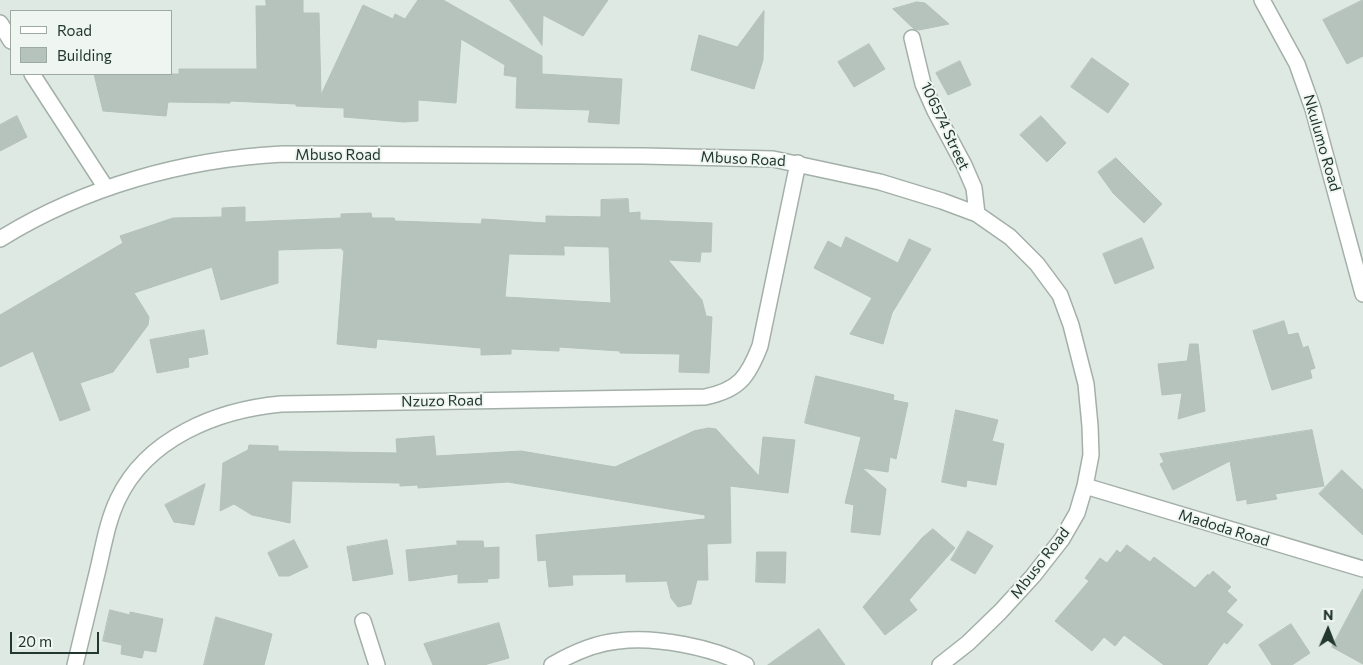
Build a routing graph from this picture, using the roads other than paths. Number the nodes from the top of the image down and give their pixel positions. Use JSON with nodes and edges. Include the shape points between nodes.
{"nodes":[{"id":1,"x":1262,"y":0,"type":"edge"},
{"id":2,"x":0,"y":23,"type":"edge"},
{"id":3,"x":912,"y":38,"type":"dead end"},
{"id":4,"x":10,"y":39,"type":"edge"},
{"id":5,"x":33,"y":75,"type":"edge"},
{"id":6,"x":798,"y":163,"type":"junction"},
{"id":7,"x":106,"y":188,"type":"junction"},
{"id":8,"x":977,"y":214,"type":"junction"},
{"id":9,"x":0,"y":239,"type":"edge"},
{"id":10,"x":1363,"y":294,"type":"edge"},
{"id":11,"x":1085,"y":486,"type":"junction"},
{"id":12,"x":1363,"y":569,"type":"edge"},
{"id":13,"x":364,"y":622,"type":"dead end"},
{"id":14,"x":75,"y":665,"type":"edge"},
{"id":15,"x":377,"y":665,"type":"edge"},
{"id":16,"x":552,"y":665,"type":"edge"},
{"id":17,"x":746,"y":665,"type":"edge"},
{"id":18,"x":940,"y":665,"type":"edge"}],
"edges":[{"from":1,"to":10,"type":"street","name":"Nkulumo Road","via":[[1297,64],[1313,109]]},
{"from":2,"to":4,"type":"street"},
{"from":3,"to":8,"type":"street","name":"106574 Street","via":[[935,111],[974,188]]},
{"from":5,"to":7,"type":"street"},
{"from":6,"to":7,"type":"street","name":"Mbuso Road","via":[[754,157],[283,154],[245,156],[196,165]]},
{"from":6,"to":8,"type":"street","name":"Mbuso Road","via":[[880,182]]},
{"from":6,"to":14,"type":"street","name":"Nzuzo Road","via":[[760,346],[752,368],[734,387],[705,397],[281,404],[211,418],[159,449],[131,476],[118,499],[109,522]]},
{"from":7,"to":9,"type":"street","name":"Mbuso Road","via":[[30,220]]},
{"from":8,"to":11,"type":"street","name":"Mbuso Road","via":[[1010,237],[1037,264],[1060,295],[1086,384],[1090,455]]},
{"from":11,"to":12,"type":"street","name":"Madoda Road"},
{"from":11,"to":18,"type":"street","name":"Mbuso Road","via":[[1077,514],[1033,576],[968,643]]},
{"from":13,"to":15,"type":"street"},
{"from":16,"to":17,"type":"street","via":[[569,656],[617,641],[637,640],[706,649]]}]}
